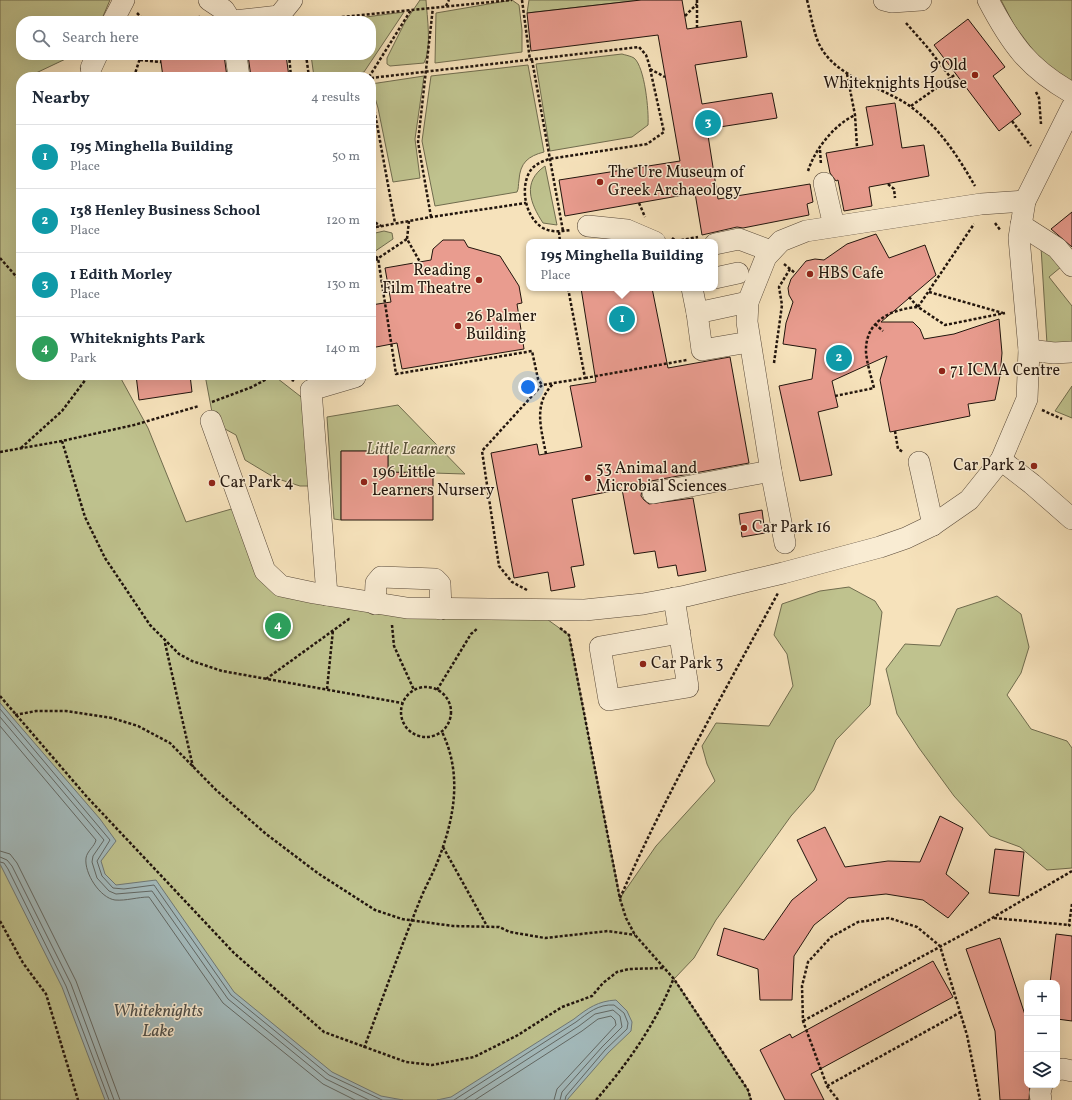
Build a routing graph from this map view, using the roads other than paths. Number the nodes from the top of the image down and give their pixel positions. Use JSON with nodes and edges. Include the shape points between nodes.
{"nodes":[{"id":1,"x":124,"y":0,"type":"edge"},
{"id":2,"x":292,"y":0,"type":"edge"},
{"id":3,"x":884,"y":0,"type":"edge"},
{"id":4,"x":921,"y":0,"type":"edge"},
{"id":5,"x":988,"y":0,"type":"edge"},
{"id":6,"x":205,"y":8,"type":"edge"},
{"id":7,"x":116,"y":16,"type":"edge"},
{"id":8,"x":229,"y":16,"type":"edge"},
{"id":9,"x":279,"y":16,"type":"edge"},
{"id":10,"x":237,"y":60,"type":"edge"},
{"id":11,"x":238,"y":72,"type":"edge"},
{"id":12,"x":1072,"y":93,"type":"edge"},
{"id":13,"x":1072,"y":107,"type":"edge"},
{"id":14,"x":818,"y":175,"type":"road end"},
{"id":15,"x":1025,"y":201,"type":"junction"},
{"id":16,"x":1021,"y":225,"type":"junction"},
{"id":17,"x":588,"y":226,"type":"road end"},
{"id":18,"x":834,"y":226,"type":"junction"},
{"id":19,"x":648,"y":239,"type":"edge"},
{"id":20,"x":718,"y":243,"type":"edge"},
{"id":21,"x":771,"y":251,"type":"junction"},
{"id":22,"x":1072,"y":266,"type":"edge"},
{"id":23,"x":738,"y":273,"type":"dead end"},
{"id":24,"x":718,"y":277,"type":"edge"},
{"id":25,"x":693,"y":291,"type":"edge"},
{"id":26,"x":748,"y":302,"type":"junction"},
{"id":27,"x":697,"y":313,"type":"junction"},
{"id":28,"x":749,"y":342,"type":"junction"},
{"id":29,"x":1029,"y":350,"type":"junction"},
{"id":30,"x":1072,"y":352,"type":"edge"},
{"id":31,"x":348,"y":380,"type":"edge"},
{"id":32,"x":208,"y":409,"type":"road end"},
{"id":33,"x":1001,"y":460,"type":"junction"},
{"id":34,"x":919,"y":462,"type":"road end"},
{"id":35,"x":771,"y":471,"type":"junction"},
{"id":36,"x":653,"y":493,"type":"dead end"},
{"id":37,"x":1072,"y":519,"type":"edge"},
{"id":38,"x":932,"y":525,"type":"junction"},
{"id":39,"x":785,"y":543,"type":"dead end"},
{"id":40,"x":327,"y":595,"type":"junction"},
{"id":41,"x":674,"y":598,"type":"junction"},
{"id":42,"x":384,"y":605,"type":"junction"},
{"id":43,"x":441,"y":609,"type":"junction"},
{"id":44,"x":680,"y":633,"type":"junction"},
{"id":45,"x":1060,"y":1069,"type":"edge"},
{"id":46,"x":1072,"y":1071,"type":"edge"},
{"id":47,"x":1041,"y":1088,"type":"edge"},
{"id":48,"x":1041,"y":1100,"type":"edge"}],
"edges":[{"from":1,"to":7,"type":"street"},
{"from":2,"to":9,"type":"street"},
{"from":3,"to":4,"type":"street"},
{"from":5,"to":12,"type":"street","via":[[1020,53],[1039,72]]},
{"from":6,"to":8,"type":"street","via":[[224,10]]},
{"from":10,"to":11,"type":"street"},
{"from":13,"to":15,"type":"street"},
{"from":14,"to":18,"type":"street"},
{"from":15,"to":16,"type":"street"},
{"from":15,"to":18,"type":"street","via":[[981,204]]},
{"from":16,"to":22,"type":"street","via":[[1057,248]]},
{"from":16,"to":29,"type":"street","via":[[1019,238]]},
{"from":17,"to":19,"type":"street","via":[[628,230]]},
{"from":18,"to":21,"type":"street","via":[[806,231],[781,241]]},
{"from":20,"to":21,"type":"street","via":[[739,239]]},
{"from":21,"to":26,"type":"street","via":[[766,257]]},
{"from":23,"to":24,"type":"street"},
{"from":25,"to":27,"type":"street"},
{"from":26,"to":27,"type":"street"},
{"from":26,"to":28,"type":"street"},
{"from":27,"to":28,"type":"street","via":[[702,350]]},
{"from":28,"to":35,"type":"street"},
{"from":29,"to":30,"type":"street"},
{"from":29,"to":33,"type":"street","via":[[1027,399]]},
{"from":31,"to":40,"type":"street","via":[[311,390]]},
{"from":32,"to":40,"type":"street","via":[[264,571],[281,586]]},
{"from":33,"to":37,"type":"street"},
{"from":33,"to":38,"type":"street","via":[[969,500]]},
{"from":34,"to":38,"type":"street"},
{"from":35,"to":36,"type":"street"},
{"from":35,"to":39,"type":"street"},
{"from":38,"to":41,"type":"street","via":[[880,547]]},
{"from":40,"to":42,"type":"street"},
{"from":41,"to":43,"type":"street","via":[[585,610]]},
{"from":41,"to":44,"type":"street"},
{"from":42,"to":43,"type":"street"},
{"from":42,"to":43,"type":"street","via":[[376,583],[381,577],[435,579],[440,584]]},
{"from":44,"to":44,"type":"street","via":[[688,687],[609,700],[600,647]]},
{"from":45,"to":46,"type":"street"},
{"from":47,"to":48,"type":"street"}]}
